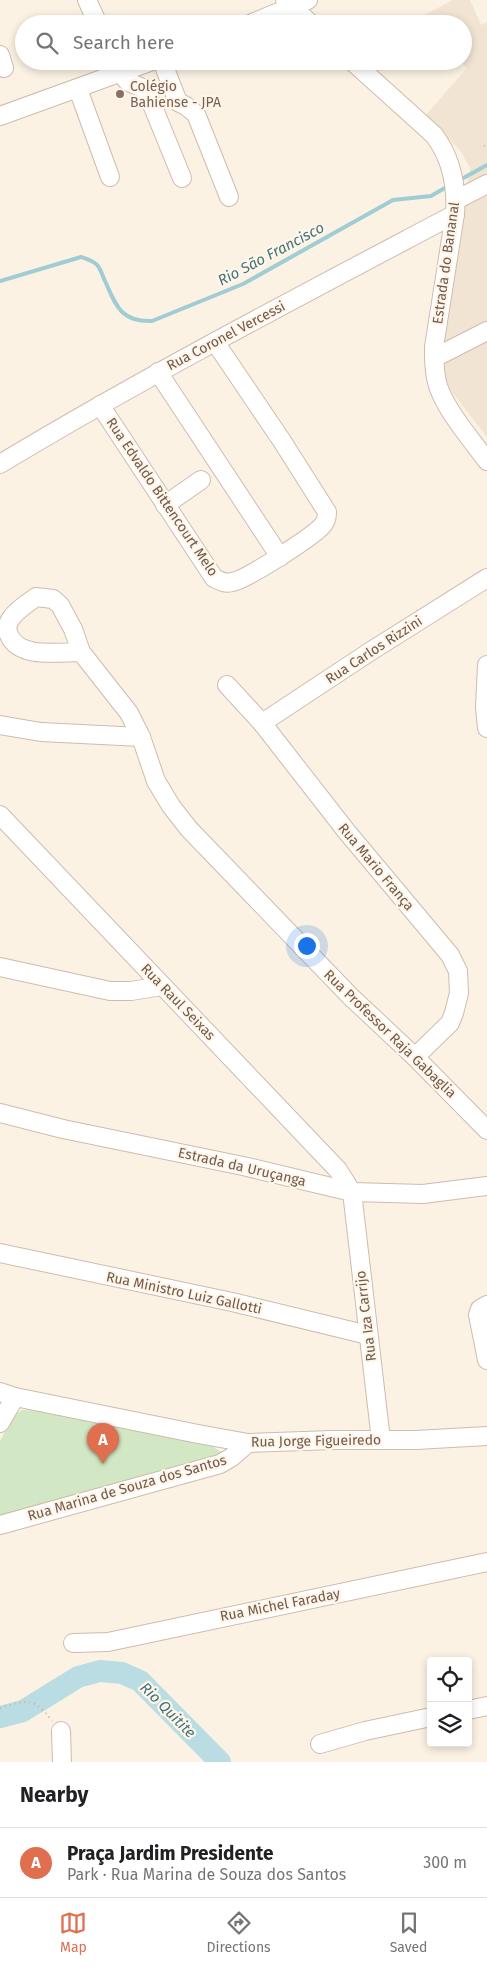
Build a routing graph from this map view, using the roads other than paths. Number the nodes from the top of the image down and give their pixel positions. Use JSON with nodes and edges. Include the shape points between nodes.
{"nodes":[{"id":1,"x":87,"y":0,"type":"edge"},
{"id":2,"x":295,"y":3,"type":"edge"},
{"id":3,"x":94,"y":15,"type":"edge"},
{"id":4,"x":269,"y":15,"type":"edge"},
{"id":5,"x":304,"y":15,"type":"edge"},
{"id":6,"x":113,"y":70,"type":"edge"},
{"id":7,"x":120,"y":70,"type":"edge"},
{"id":8,"x":166,"y":70,"type":"edge"},
{"id":9,"x":362,"y":70,"type":"edge"},
{"id":10,"x":78,"y":89,"type":"junction"},
{"id":11,"x":0,"y":116,"type":"edge"},
{"id":12,"x":110,"y":177,"type":"dead end"},
{"id":13,"x":182,"y":178,"type":"dead end"},
{"id":14,"x":487,"y":184,"type":"edge"},
{"id":15,"x":229,"y":197,"type":"dead end"},
{"id":16,"x":455,"y":203,"type":"junction"},
{"id":17,"x":487,"y":331,"type":"edge"},
{"id":18,"x":214,"y":342,"type":"junction"},
{"id":19,"x":434,"y":358,"type":"junction"},
{"id":20,"x":158,"y":372,"type":"junction"},
{"id":21,"x":100,"y":405,"type":"junction"},
{"id":22,"x":487,"y":462,"type":"edge"},
{"id":23,"x":0,"y":464,"type":"edge"},
{"id":24,"x":201,"y":480,"type":"dead end"},
{"id":25,"x":165,"y":506,"type":"junction"},
{"id":26,"x":280,"y":557,"type":"junction"},
{"id":27,"x":487,"y":578,"type":"edge"},
{"id":28,"x":81,"y":652,"type":"dead end"},
{"id":29,"x":487,"y":665,"type":"edge"},
{"id":30,"x":227,"y":685,"type":"dead end"},
{"id":31,"x":262,"y":723,"type":"junction"},
{"id":32,"x":0,"y":725,"type":"edge"},
{"id":33,"x":487,"y":728,"type":"edge"},
{"id":34,"x":141,"y":737,"type":"junction"},
{"id":35,"x":0,"y":815,"type":"edge"},
{"id":36,"x":0,"y":967,"type":"edge"},
{"id":37,"x":162,"y":986,"type":"junction"},
{"id":38,"x":415,"y":1057,"type":"junction"},
{"id":39,"x":0,"y":1113,"type":"edge"},
{"id":40,"x":487,"y":1130,"type":"edge"},
{"id":41,"x":487,"y":1186,"type":"edge"},
{"id":42,"x":352,"y":1192,"type":"junction"},
{"id":43,"x":0,"y":1253,"type":"edge"},
{"id":44,"x":487,"y":1305,"type":"edge"},
{"id":45,"x":368,"y":1335,"type":"junction"},
{"id":46,"x":487,"y":1360,"type":"edge"},
{"id":47,"x":7,"y":1395,"type":"edge"},
{"id":48,"x":0,"y":1423,"type":"edge"},
{"id":49,"x":487,"y":1436,"type":"edge"},
{"id":50,"x":381,"y":1440,"type":"junction"},
{"id":51,"x":248,"y":1443,"type":"junction"},
{"id":52,"x":0,"y":1525,"type":"edge"},
{"id":53,"x":487,"y":1562,"type":"edge"},
{"id":54,"x":73,"y":1643,"type":"dead end"},
{"id":55,"x":487,"y":1706,"type":"edge"},
{"id":56,"x":472,"y":1709,"type":"edge"},
{"id":57,"x":427,"y":1718,"type":"edge"},
{"id":58,"x":61,"y":1731,"type":"road end"},
{"id":59,"x":320,"y":1744,"type":"dead end"},
{"id":60,"x":62,"y":1762,"type":"edge"}],
"edges":[{"from":1,"to":3,"type":"street"},
{"from":2,"to":4,"type":"street"},
{"from":2,"to":5,"type":"street"},
{"from":6,"to":10,"type":"street"},
{"from":7,"to":13,"type":"street","via":[[128,82],[143,88],[149,97]]},
{"from":8,"to":15,"type":"street","via":[[178,102],[196,114]]},
{"from":9,"to":16,"type":"street","name":"Estrada do Bananal","via":[[443,148],[453,174]]},
{"from":10,"to":11,"type":"street"},
{"from":10,"to":12,"type":"street"},
{"from":14,"to":16,"type":"street","name":"Rua Coronel Vercessi"},
{"from":16,"to":18,"type":"street","name":"Rua Coronel Vercessi"},
{"from":16,"to":19,"type":"street","name":"Estrada do Bananal"},
{"from":17,"to":19,"type":"street"},
{"from":18,"to":20,"type":"street","name":"Rua Coronel Vercessi"},
{"from":18,"to":26,"type":"street","name":"Rua Edvaldo Bittencourt Melo","via":[[327,512],[327,519],[317,531]]},
{"from":19,"to":22,"type":"street","name":"Estrada do Bananal","via":[[438,385],[444,399]]},
{"from":20,"to":21,"type":"street","name":"Rua Coronel Vercessi"},
{"from":20,"to":26,"type":"street"},
{"from":21,"to":23,"type":"street","name":"Rua Coronel Vercessi"},
{"from":21,"to":25,"type":"street","name":"Rua Edvaldo Bittencourt Melo"},
{"from":24,"to":25,"type":"street"},
{"from":25,"to":26,"type":"street","name":"Rua Edvaldo Bittencourt Melo","via":[[214,578],[223,583],[234,582]]},
{"from":27,"to":31,"type":"street","name":"Rua Carlos Rizzini"},
{"from":28,"to":34,"type":"street","name":"Rua Professor Raja Gabaglia","via":[[129,713]]},
{"from":29,"to":33,"type":"street"},
{"from":30,"to":31,"type":"street","name":"Rua Mario França"},
{"from":31,"to":38,"type":"street","name":"Rua Mario França","via":[[347,832],[450,955],[458,971],[459,992],[450,1023]]},
{"from":32,"to":34,"type":"street","via":[[41,732]]},
{"from":34,"to":38,"type":"street","name":"Rua Professor Raja Gabaglia","via":[[156,781],[189,829],[350,996]]},
{"from":35,"to":37,"type":"street","name":"Rua Raul Seixas"},
{"from":36,"to":37,"type":"street","via":[[110,991]]},
{"from":37,"to":42,"type":"street","name":"Rua Raul Seixas","via":[[338,1170]]},
{"from":38,"to":40,"type":"street","name":"Rua Professor Raja Gabaglia"},
{"from":39,"to":42,"type":"street","name":"Estrada da Uruçanga"},
{"from":41,"to":42,"type":"street","name":"Estrada da Uruçanga","via":[[423,1194]]},
{"from":42,"to":45,"type":"street","name":"Rua Iza Carrijo"},
{"from":43,"to":45,"type":"street","name":"Rua Ministro Luiz Gallotti","via":[[232,1302]]},
{"from":44,"to":46,"type":"street","via":[[480,1309],[478,1315]]},
{"from":45,"to":50,"type":"street","name":"Rua Iza Carrijo"},
{"from":47,"to":48,"type":"street"},
{"from":47,"to":51,"type":"street","name":"Rua Jorge Figueiredo"},
{"from":49,"to":50,"type":"street","name":"Rua Jorge Figueiredo"},
{"from":50,"to":51,"type":"street","name":"Rua Jorge Figueiredo"},
{"from":51,"to":52,"type":"street","name":"Rua Marina de Souza dos Santos","via":[[220,1464]]},
{"from":53,"to":54,"type":"street","name":"Rua Michel Faraday","via":[[108,1642]]},
{"from":55,"to":56,"type":"street"},
{"from":57,"to":59,"type":"street"},
{"from":58,"to":60,"type":"street"}]}
